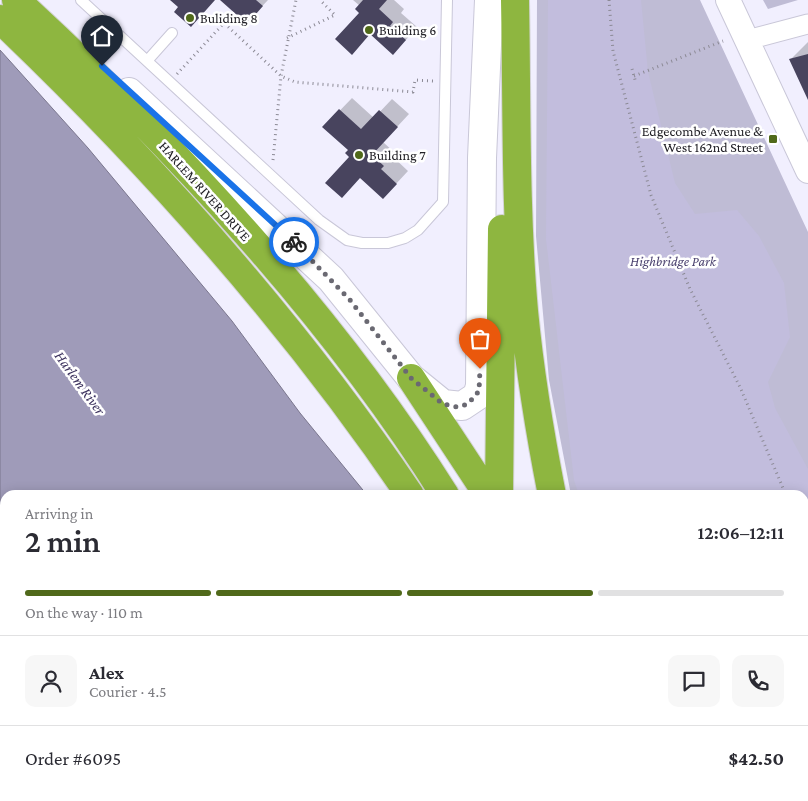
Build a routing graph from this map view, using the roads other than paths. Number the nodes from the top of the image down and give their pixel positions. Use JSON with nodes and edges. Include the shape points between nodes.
{"nodes":[{"id":1,"x":16,"y":0,"type":"edge"},
{"id":2,"x":29,"y":0,"type":"edge"},
{"id":3,"x":447,"y":0,"type":"edge"},
{"id":4,"x":488,"y":0,"type":"edge"},
{"id":5,"x":498,"y":0,"type":"edge"},
{"id":6,"x":516,"y":0,"type":"edge"},
{"id":7,"x":728,"y":0,"type":"edge"},
{"id":8,"x":86,"y":1,"type":"edge"},
{"id":9,"x":0,"y":19,"type":"edge"},
{"id":10,"x":808,"y":24,"type":"edge"},
{"id":11,"x":172,"y":33,"type":"dead end"},
{"id":12,"x":747,"y":40,"type":"junction"},
{"id":13,"x":147,"y":61,"type":"junction"},
{"id":14,"x":808,"y":172,"type":"edge"},
{"id":15,"x":411,"y":378,"type":"junction"},
{"id":16,"x":406,"y":490,"type":"edge"},
{"id":17,"x":443,"y":490,"type":"edge"},
{"id":18,"x":485,"y":490,"type":"edge"},
{"id":19,"x":499,"y":490,"type":"edge"},
{"id":20,"x":551,"y":490,"type":"edge"}],
"edges":[{"from":1,"to":17,"type":"highway","name":"HARLEM RIVER DRIVE","via":[[151,132],[272,265],[349,360]]},
{"from":2,"to":15,"type":"main road","name":"HARLEM RIVER DRIVE","via":[[311,258],[350,300]]},
{"from":3,"to":13,"type":"lane","via":[[443,202],[418,230],[397,241],[362,243],[341,236],[319,220]]},
{"from":4,"to":15,"type":"main road","name":"HARLEM RIVER DRIVE","via":[[479,391],[468,404],[451,407]]},
{"from":5,"to":19,"type":"highway","via":[[502,296]]},
{"from":6,"to":20,"type":"highway","via":[[518,193],[524,310]]},
{"from":7,"to":12,"type":"street"},
{"from":8,"to":13,"type":"lane"},
{"from":9,"to":16,"type":"highway","name":"HARLEM RIVER DRIVE","via":[[117,135],[218,246],[320,370]]},
{"from":10,"to":12,"type":"street"},
{"from":11,"to":13,"type":"lane"},
{"from":12,"to":14,"type":"street"},
{"from":15,"to":18,"type":"highway"}]}
